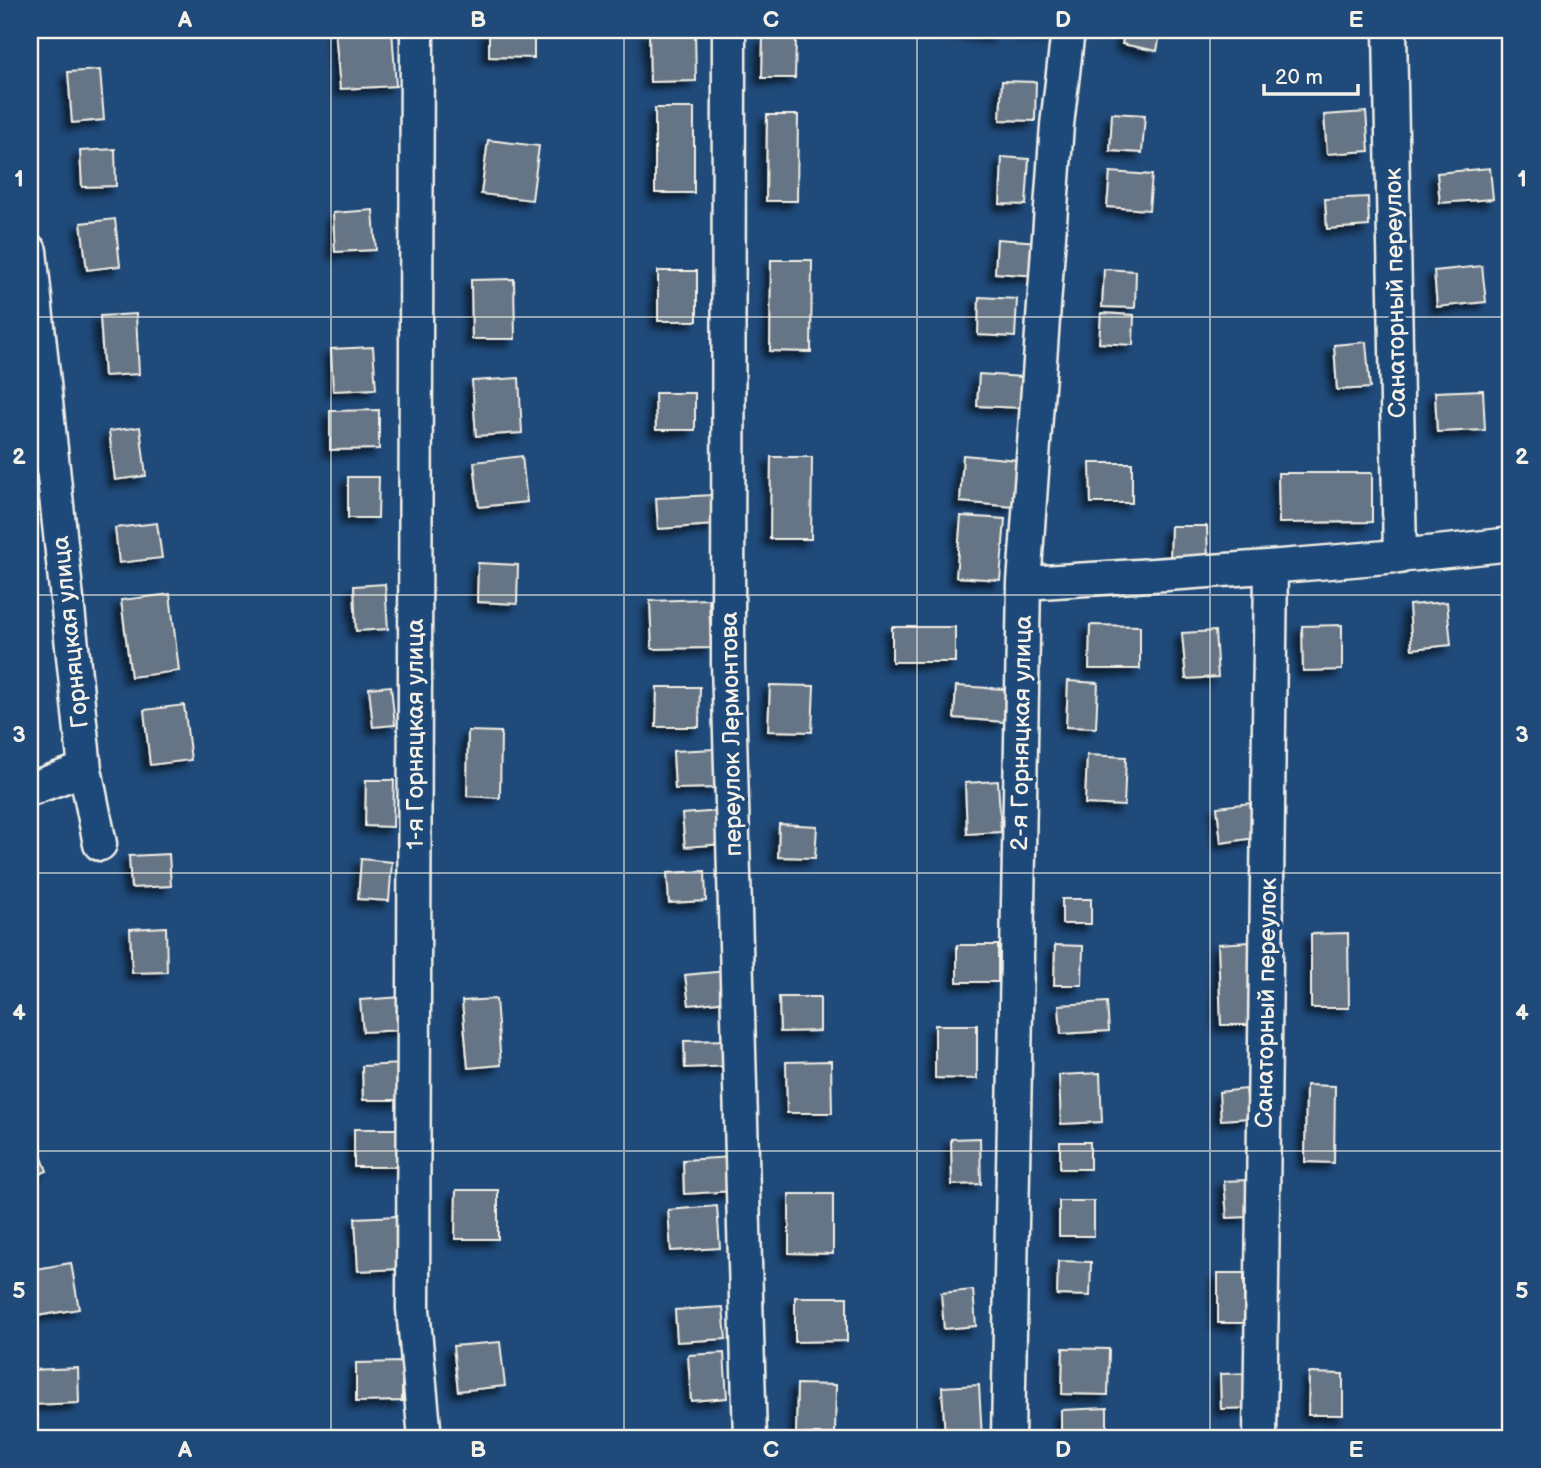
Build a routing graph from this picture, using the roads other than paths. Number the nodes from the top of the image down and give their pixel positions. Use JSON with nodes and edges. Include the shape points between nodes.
{"nodes":[{"id":1,"x":417,"y":30,"type":"edge"},
{"id":2,"x":729,"y":30,"type":"edge"},
{"id":3,"x":1068,"y":30,"type":"edge"},
{"id":4,"x":1390,"y":30,"type":"edge"},
{"id":5,"x":30,"y":251,"type":"edge"},
{"id":6,"x":1511,"y":544,"type":"edge"},
{"id":7,"x":1400,"y":557,"type":"junction"},
{"id":8,"x":1272,"y":567,"type":"junction"},
{"id":9,"x":1024,"y":583,"type":"junction"},
{"id":10,"x":85,"y":769,"type":"junction"},
{"id":11,"x":30,"y":789,"type":"edge"},
{"id":12,"x":100,"y":844,"type":"dead end"},
{"id":13,"x":425,"y":1438,"type":"edge"},
{"id":14,"x":750,"y":1438,"type":"edge"},
{"id":15,"x":1008,"y":1438,"type":"edge"},
{"id":16,"x":1260,"y":1438,"type":"edge"}],
"edges":[{"from":1,"to":13,"type":"street","name":"1-я Горняцкая улица","via":[[413,1309]]},
{"from":2,"to":14,"type":"street","name":"переулок Лермонтова","via":[[728,663]]},
{"from":3,"to":9,"type":"street","name":"2-я Горняцкая улица","via":[[1056,125]]},
{"from":4,"to":7,"type":"street","name":"Санаторный переулок"},
{"from":5,"to":10,"type":"street","name":"Горняцкая улица"},
{"from":6,"to":7,"type":"street"},
{"from":7,"to":8,"type":"street"},
{"from":8,"to":9,"type":"street"},
{"from":8,"to":16,"type":"street","name":"Санаторный переулок"},
{"from":9,"to":15,"type":"street","name":"2-я Горняцкая улица"},
{"from":10,"to":11,"type":"street"},
{"from":10,"to":12,"type":"street","name":"Горняцкая улица"}]}
